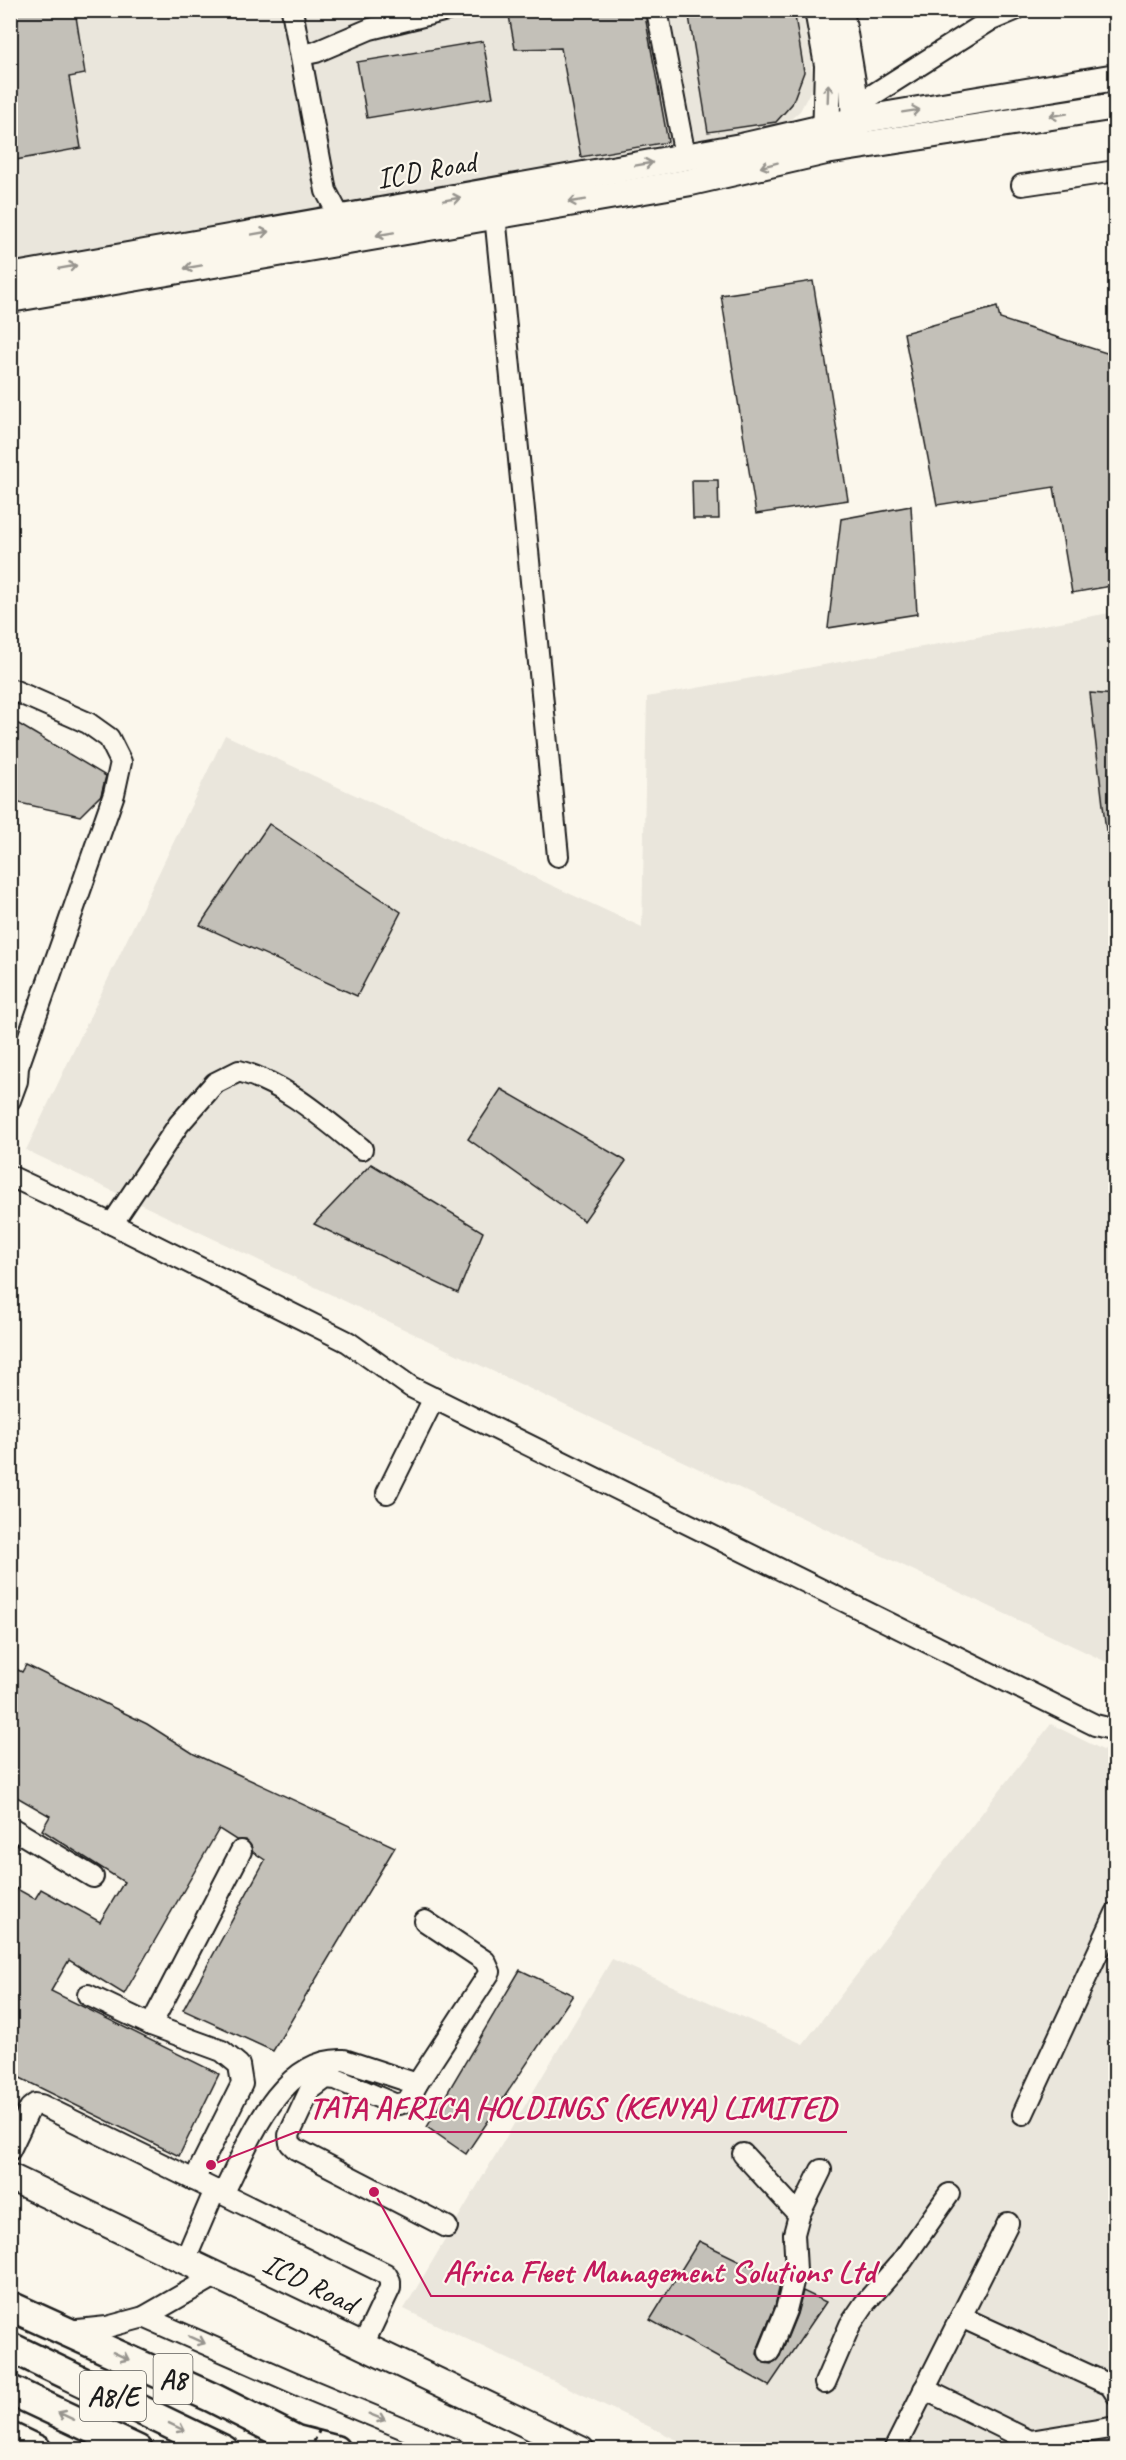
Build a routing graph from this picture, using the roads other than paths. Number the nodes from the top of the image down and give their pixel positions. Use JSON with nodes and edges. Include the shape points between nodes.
{"nodes":[{"id":1,"x":292,"y":10,"type":"edge"},
{"id":2,"x":447,"y":10,"type":"edge"},
{"id":3,"x":657,"y":10,"type":"edge"},
{"id":4,"x":818,"y":10,"type":"edge"},
{"id":5,"x":840,"y":10,"type":"edge"},
{"id":6,"x":1015,"y":10,"type":"edge"},
{"id":7,"x":301,"y":55,"type":"junction"},
{"id":8,"x":1116,"y":77,"type":"edge"},
{"id":9,"x":1115,"y":110,"type":"edge"},
{"id":10,"x":853,"y":115,"type":"junction"},
{"id":11,"x":826,"y":139,"type":"junction"},
{"id":12,"x":858,"y":146,"type":"junction"},
{"id":13,"x":685,"y":156,"type":"junction"},
{"id":14,"x":1116,"y":171,"type":"edge"},
{"id":15,"x":1022,"y":185,"type":"dead end"},
{"id":16,"x":495,"y":215,"type":"junction"},
{"id":17,"x":346,"y":229,"type":"junction"},
{"id":18,"x":10,"y":277,"type":"edge"},
{"id":19,"x":10,"y":299,"type":"edge"},
{"id":20,"x":13,"y":690,"type":"dead end"},
{"id":21,"x":558,"y":856,"type":"dead end"},
{"id":22,"x":10,"y":1100,"type":"edge"},
{"id":23,"x":362,"y":1149,"type":"dead end"},
{"id":24,"x":10,"y":1176,"type":"edge"},
{"id":25,"x":112,"y":1224,"type":"junction"},
{"id":26,"x":434,"y":1398,"type":"junction"},
{"id":27,"x":387,"y":1492,"type":"dead end"},
{"id":28,"x":1116,"y":1730,"type":"edge"},
{"id":29,"x":10,"y":1827,"type":"edge"},
{"id":30,"x":242,"y":1851,"type":"dead end"},
{"id":31,"x":93,"y":1877,"type":"dead end"},
{"id":32,"x":1116,"y":1913,"type":"edge"},
{"id":33,"x":425,"y":1921,"type":"dead end"},
{"id":34,"x":88,"y":1995,"type":"dead end"},
{"id":35,"x":151,"y":2025,"type":"junction"},
{"id":36,"x":417,"y":2084,"type":"junction"},
{"id":37,"x":1023,"y":2114,"type":"dead end"},
{"id":38,"x":10,"y":2150,"type":"edge"},
{"id":39,"x":743,"y":2154,"type":"dead end"},
{"id":40,"x":821,"y":2170,"type":"dead end"},
{"id":41,"x":10,"y":2177,"type":"edge"},
{"id":42,"x":194,"y":2180,"type":"junction"},
{"id":43,"x":219,"y":2192,"type":"junction"},
{"id":44,"x":949,"y":2194,"type":"dead end"},
{"id":45,"x":799,"y":2215,"type":"junction"},
{"id":46,"x":1008,"y":2223,"type":"dead end"},
{"id":47,"x":447,"y":2227,"type":"dead end"},
{"id":48,"x":185,"y":2260,"type":"junction"},
{"id":49,"x":217,"y":2275,"type":"junction"},
{"id":50,"x":10,"y":2306,"type":"edge"},
{"id":51,"x":144,"y":2317,"type":"junction"},
{"id":52,"x":961,"y":2317,"type":"junction"},
{"id":53,"x":68,"y":2331,"type":"junction"},
{"id":54,"x":363,"y":2345,"type":"junction"},
{"id":55,"x":10,"y":2347,"type":"edge"},
{"id":56,"x":769,"y":2352,"type":"dead end"},
{"id":57,"x":825,"y":2383,"type":"dead end"},
{"id":58,"x":924,"y":2389,"type":"junction"},
{"id":59,"x":10,"y":2390,"type":"edge"},
{"id":60,"x":1116,"y":2394,"type":"edge"},
{"id":61,"x":1116,"y":2427,"type":"edge"},
{"id":62,"x":10,"y":2437,"type":"edge"},
{"id":63,"x":328,"y":2438,"type":"edge"},
{"id":64,"x":300,"y":2446,"type":"edge"},
{"id":65,"x":37,"y":2450,"type":"edge"},
{"id":66,"x":138,"y":2450,"type":"edge"},
{"id":67,"x":224,"y":2450,"type":"edge"},
{"id":68,"x":455,"y":2450,"type":"edge"},
{"id":69,"x":581,"y":2450,"type":"edge"},
{"id":70,"x":894,"y":2450,"type":"edge"}],
"edges":[{"from":1,"to":7,"type":"lane"},
{"from":2,"to":7,"type":"lane","via":[[370,29]]},
{"from":3,"to":13,"type":"lane"},
{"from":11,"to":4,"type":"main road","one_way":true,"via":[[828,65]]},
{"from":5,"to":10,"type":"main road","via":[[852,78]]},
{"from":6,"to":10,"type":"lane","via":[[989,21]]},
{"from":7,"to":17,"type":"lane","via":[[326,191]]},
{"from":10,"to":8,"type":"main road","name":"ICD Road","one_way":true},
{"from":9,"to":12,"type":"main road","one_way":true},
{"from":10,"to":11,"type":"main road","name":"ICD Road"},
{"from":10,"to":12,"type":"main road"},
{"from":11,"to":12,"type":"main road"},
{"from":11,"to":13,"type":"main road","name":"ICD Road"},
{"from":11,"to":16,"type":"main road","name":"ICD Road","one_way":true,"via":[[691,182]]},
{"from":17,"to":13,"type":"main road","name":"ICD Road","one_way":true},
{"from":14,"to":15,"type":"lane"},
{"from":16,"to":17,"type":"main road","name":"ICD Road","one_way":true},
{"from":16,"to":21,"type":"lane"},
{"from":18,"to":17,"type":"main road","name":"ICD Road","one_way":true},
{"from":17,"to":19,"type":"main road","name":"ICD Road","one_way":true},
{"from":20,"to":22,"type":"lane","via":[[88,723],[109,738],[121,762],[114,794],[18,1067]]},
{"from":23,"to":25,"type":"lane","via":[[264,1078],[239,1071],[215,1083],[179,1124]]},
{"from":24,"to":25,"type":"lane"},
{"from":25,"to":26,"type":"lane","via":[[348,1342],[411,1387]]},
{"from":26,"to":27,"type":"lane"},
{"from":26,"to":28,"type":"lane","via":[[1085,1720]]},
{"from":29,"to":31,"type":"lane"},
{"from":30,"to":35,"type":"lane"},
{"from":32,"to":37,"type":"lane"},
{"from":33,"to":36,"type":"lane","via":[[485,1961],[490,1972]]},
{"from":34,"to":35,"type":"lane"},
{"from":35,"to":42,"type":"lane","via":[[222,2050],[239,2065],[242,2074],[242,2084]]},
{"from":36,"to":43,"type":"lane","via":[[344,2060],[310,2067],[270,2104]]},
{"from":36,"to":47,"type":"lane","via":[[402,2105],[326,2078],[310,2090],[289,2135],[290,2144]]},
{"from":38,"to":42,"type":"lane","via":[[35,2104]]},
{"from":39,"to":45,"type":"lane"},
{"from":40,"to":45,"type":"lane"},
{"from":41,"to":48,"type":"main road","name":"ICD Road"},
{"from":42,"to":43,"type":"lane"},
{"from":43,"to":48,"type":"lane"},
{"from":43,"to":54,"type":"lane","via":[[386,2274],[390,2288]]},
{"from":44,"to":57,"type":"lane","via":[[902,2261],[865,2302],[850,2325]]},
{"from":45,"to":56,"type":"lane","via":[[794,2234],[796,2270],[786,2310]]},
{"from":46,"to":52,"type":"lane"},
{"from":48,"to":49,"type":"main road","name":"ICD Road"},
{"from":49,"to":51,"type":"lane"},
{"from":49,"to":54,"type":"main road","name":"ICD Road"},
{"from":50,"to":53,"type":"highway","number":"A8"},
{"from":51,"to":53,"type":"lane","via":[[107,2327]]},
{"from":51,"to":68,"type":"lane","one_way":true},
{"from":52,"to":58,"type":"lane"},
{"from":52,"to":60,"type":"lane","via":[[1110,2385]]},
{"from":53,"to":64,"type":"highway","number":"A8","one_way":true,"via":[[213,2398]]},
{"from":54,"to":69,"type":"main road","name":"ICD Road"},
{"from":55,"to":67,"type":"highway","number":"A8/E","one_way":true},
{"from":58,"to":61,"type":"lane","via":[[1030,2441]]},
{"from":58,"to":70,"type":"lane"},
{"from":66,"to":59,"type":"highway","number":"A8/E","one_way":true},
{"from":62,"to":65,"type":"highway"},
{"from":63,"to":64,"type":"highway","number":"A8"}]}
